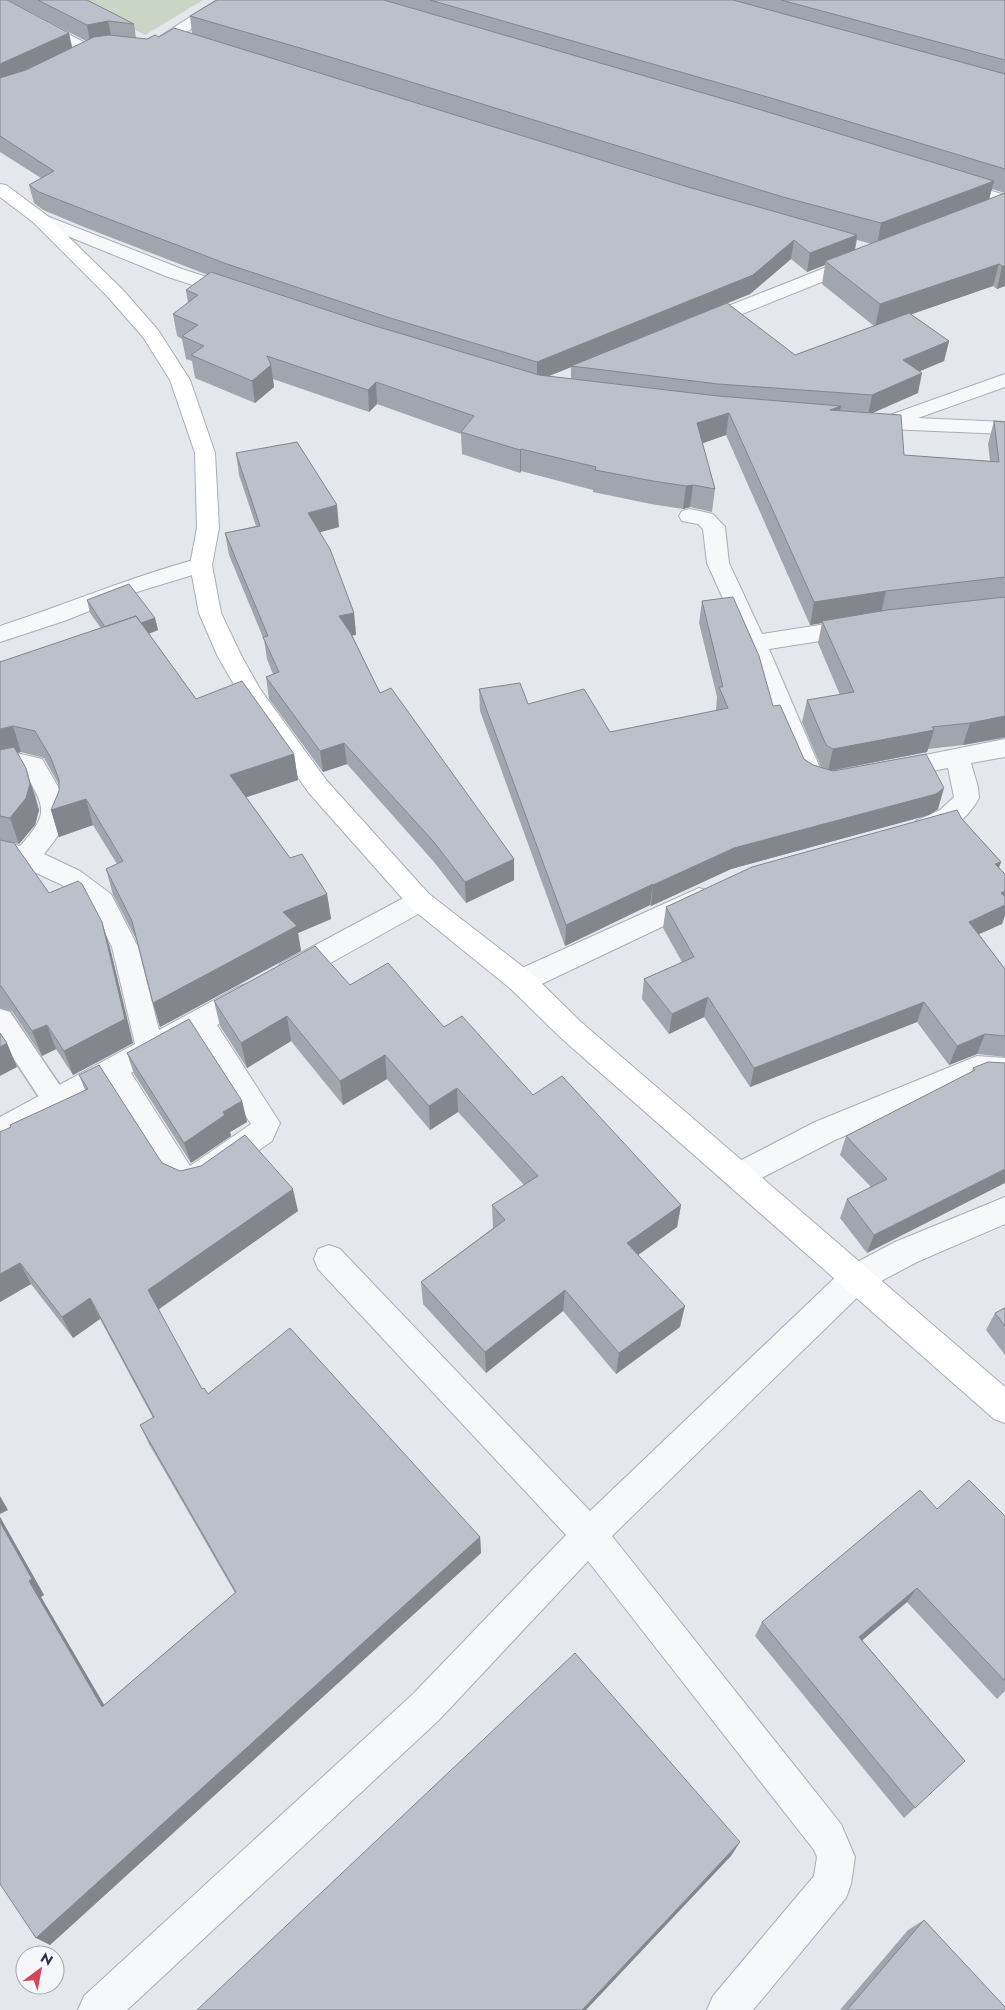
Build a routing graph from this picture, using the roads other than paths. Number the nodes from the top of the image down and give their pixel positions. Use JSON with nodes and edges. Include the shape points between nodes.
{"nodes":[{"id":1,"x":227,"y":0,"type":"edge"},
{"id":2,"x":0,"y":4,"type":"edge"},
{"id":3,"x":170,"y":36,"type":"junction"},
{"id":4,"x":188,"y":42,"type":"edge"},
{"id":5,"x":106,"y":46,"type":"edge"},
{"id":6,"x":131,"y":48,"type":"edge"},
{"id":7,"x":937,"y":179,"type":"edge"},
{"id":8,"x":0,"y":189,"type":"edge"},
{"id":9,"x":1005,"y":203,"type":"edge"},
{"id":10,"x":986,"y":212,"type":"edge"},
{"id":11,"x":39,"y":218,"type":"junction"},
{"id":12,"x":849,"y":246,"type":"edge"},
{"id":13,"x":250,"y":298,"type":"edge"},
{"id":14,"x":682,"y":331,"type":"edge"},
{"id":15,"x":1005,"y":380,"type":"edge"},
{"id":16,"x":844,"y":421,"type":"edge"},
{"id":17,"x":884,"y":424,"type":"junction"},
{"id":18,"x":1005,"y":428,"type":"edge"},
{"id":19,"x":690,"y":516,"type":"dead end"},
{"id":20,"x":201,"y":565,"type":"junction"},
{"id":21,"x":881,"y":624,"type":"edge"},
{"id":22,"x":0,"y":634,"type":"edge"},
{"id":23,"x":755,"y":643,"type":"junction"},
{"id":24,"x":1005,"y":748,"type":"edge"},
{"id":25,"x":957,"y":757,"type":"junction"},
{"id":26,"x":0,"y":768,"type":"edge"},
{"id":27,"x":874,"y":773,"type":"edge"},
{"id":28,"x":846,"y":778,"type":"edge"},
{"id":29,"x":900,"y":834,"type":"edge"},
{"id":30,"x":0,"y":852,"type":"edge"},
{"id":31,"x":26,"y":856,"type":"junction"},
{"id":32,"x":722,"y":886,"type":"edge"},
{"id":33,"x":420,"y":901,"type":"junction"},
{"id":34,"x":521,"y":981,"type":"junction"},
{"id":35,"x":1,"y":1019,"type":"dead end"},
{"id":36,"x":200,"y":1022,"type":"junction"},
{"id":37,"x":150,"y":1049,"type":"junction"},
{"id":38,"x":114,"y":1069,"type":"junction"},
{"id":39,"x":1005,"y":1070,"type":"edge"},
{"id":40,"x":56,"y":1101,"type":"junction"},
{"id":41,"x":0,"y":1131,"type":"edge"},
{"id":42,"x":738,"y":1176,"type":"junction"},
{"id":43,"x":1005,"y":1210,"type":"edge"},
{"id":44,"x":328,"y":1259,"type":"dead end"},
{"id":45,"x":855,"y":1279,"type":"junction"},
{"id":46,"x":1005,"y":1408,"type":"edge"},
{"id":47,"x":589,"y":1535,"type":"junction"},
{"id":48,"x":98,"y":2010,"type":"edge"},
{"id":49,"x":726,"y":2010,"type":"edge"}],
"edges":[{"from":1,"to":3,"type":"street"},
{"from":2,"to":5,"type":"street","via":[[82,54]]},
{"from":3,"to":4,"type":"street"},
{"from":3,"to":6,"type":"street","via":[[150,50]]},
{"from":7,"to":9,"type":"street"},
{"from":8,"to":11,"type":"main road"},
{"from":9,"to":10,"type":"street"},
{"from":11,"to":13,"type":"street","via":[[175,273]]},
{"from":11,"to":20,"type":"main road","via":[[115,293],[151,334],[180,380],[205,453],[208,528]]},
{"from":12,"to":14,"type":"street","via":[[873,252]]},
{"from":15,"to":17,"type":"street"},
{"from":16,"to":17,"type":"street"},
{"from":17,"to":18,"type":"street"},
{"from":19,"to":23,"type":"street","via":[[705,519],[714,527],[718,563]]},
{"from":20,"to":22,"type":"street","via":[[132,586]]},
{"from":20,"to":33,"type":"main road","via":[[210,613],[251,694],[318,787]]},
{"from":21,"to":23,"type":"street"},
{"from":23,"to":28,"type":"street","via":[[810,774],[828,782]]},
{"from":24,"to":25,"type":"street"},
{"from":25,"to":27,"type":"street"},
{"from":25,"to":29,"type":"street","via":[[966,787],[967,798],[962,805],[938,824]]},
{"from":26,"to":31,"type":"street","via":[[20,762],[33,765],[55,806],[52,826]]},
{"from":30,"to":31,"type":"street"},
{"from":31,"to":37,"type":"street","via":[[72,878],[102,901],[125,947]]},
{"from":32,"to":34,"type":"street"},
{"from":33,"to":34,"type":"main road"},
{"from":33,"to":36,"type":"street"},
{"from":34,"to":42,"type":"main road"},
{"from":35,"to":40,"type":"lane"},
{"from":36,"to":37,"type":"street"},
{"from":36,"to":38,"type":"street","via":[[266,1123],[262,1132],[197,1178],[187,1179],[180,1175]]},
{"from":37,"to":38,"type":"street"},
{"from":38,"to":40,"type":"street"},
{"from":39,"to":42,"type":"street","via":[[978,1068],[825,1131]]},
{"from":40,"to":41,"type":"street"},
{"from":42,"to":45,"type":"main road"},
{"from":43,"to":45,"type":"street","via":[[906,1252]]},
{"from":44,"to":47,"type":"street"},
{"from":45,"to":46,"type":"main road"},
{"from":45,"to":47,"type":"street"},
{"from":47,"to":48,"type":"street","via":[[426,1707]]},
{"from":47,"to":49,"type":"street","via":[[828,1837],[836,1857],[832,1884]]}]}
